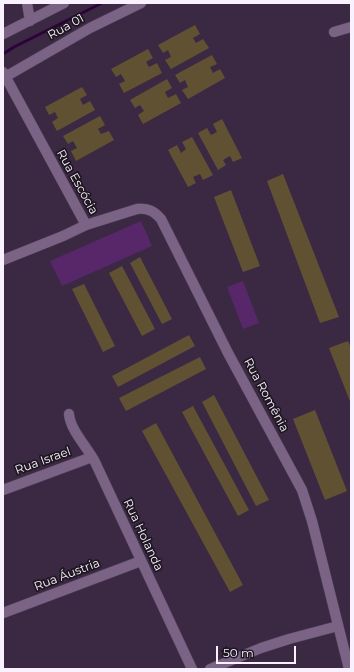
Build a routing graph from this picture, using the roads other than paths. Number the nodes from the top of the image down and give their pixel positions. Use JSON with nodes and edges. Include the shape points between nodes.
{"nodes":[{"id":1,"x":28,"y":3,"type":"edge"},
{"id":2,"x":64,"y":3,"type":"edge"},
{"id":3,"x":141,"y":3,"type":"edge"},
{"id":4,"x":30,"y":21,"type":"junction"},
{"id":5,"x":351,"y":27,"type":"edge"},
{"id":6,"x":334,"y":32,"type":"dead end"},
{"id":7,"x":3,"y":34,"type":"edge"},
{"id":8,"x":4,"y":74,"type":"edge"},
{"id":9,"x":86,"y":225,"type":"junction"},
{"id":10,"x":3,"y":260,"type":"edge"},
{"id":11,"x":69,"y":414,"type":"dead end"},
{"id":12,"x":92,"y":457,"type":"junction"},
{"id":13,"x":3,"y":490,"type":"edge"},
{"id":14,"x":141,"y":561,"type":"junction"},
{"id":15,"x":3,"y":613,"type":"edge"},
{"id":16,"x":338,"y":626,"type":"junction"},
{"id":17,"x":192,"y":669,"type":"edge"},
{"id":18,"x":210,"y":669,"type":"edge"},
{"id":19,"x":349,"y":669,"type":"edge"}],
"edges":[{"from":1,"to":4,"type":"street"},
{"from":2,"to":4,"type":"street"},
{"from":3,"to":8,"type":"street","name":"Rua 01"},
{"from":4,"to":7,"type":"street"},
{"from":5,"to":6,"type":"street"},
{"from":8,"to":9,"type":"street","name":"Rua Escócia"},
{"from":9,"to":10,"type":"street","name":"Rua Escócia"},
{"from":9,"to":16,"type":"street","name":"Rua Romênia","via":[[144,208],[156,213],[161,219],[302,490]]},
{"from":11,"to":12,"type":"street","name":"Rua Holanda","via":[[72,426]]},
{"from":12,"to":13,"type":"street","name":"Rua Israel"},
{"from":12,"to":14,"type":"street","name":"Rua Holanda"},
{"from":14,"to":15,"type":"street","name":"Rua Áustria"},
{"from":14,"to":17,"type":"street","name":"Rua Holanda"},
{"from":16,"to":18,"type":"street","via":[[261,648]]},
{"from":16,"to":19,"type":"street","name":"Rua Romênia"}]}
